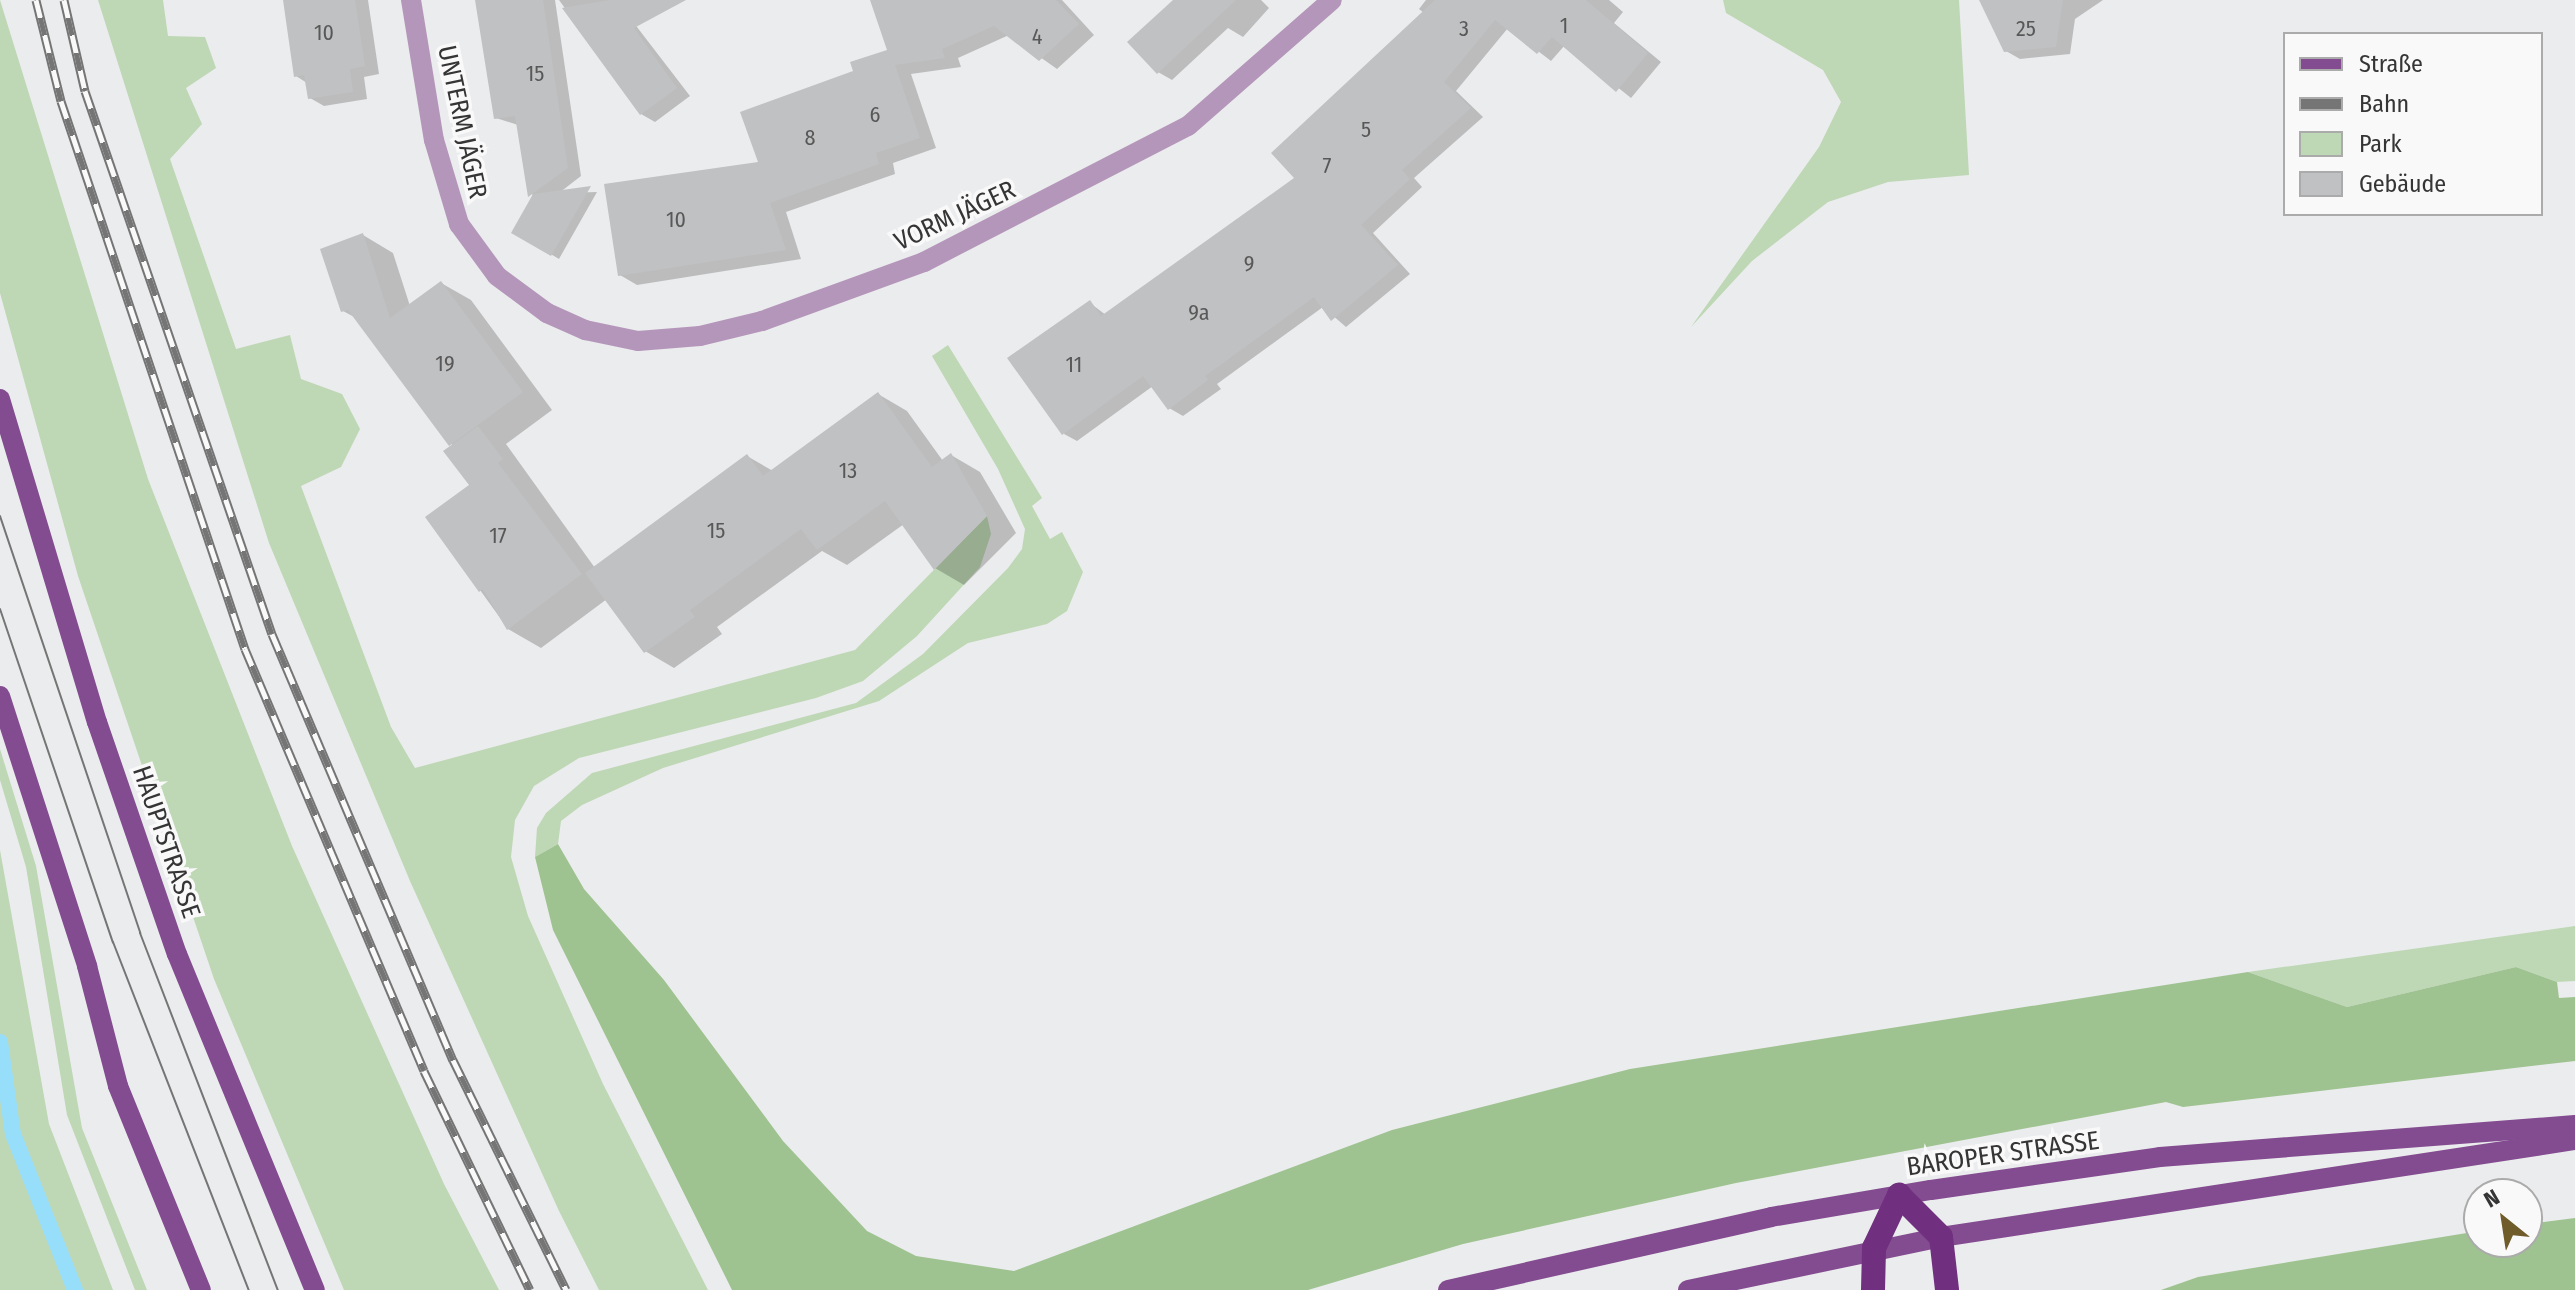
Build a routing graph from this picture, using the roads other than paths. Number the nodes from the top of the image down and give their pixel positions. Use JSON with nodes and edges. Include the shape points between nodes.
{"nodes":[{"id":1,"x":411,"y":0,"type":"edge"},
{"id":2,"x":1332,"y":0,"type":"edge"},
{"id":3,"x":547,"y":313,"type":"joint"},
{"id":4,"x":0,"y":399,"type":"edge"},
{"id":5,"x":0,"y":696,"type":"edge"},
{"id":6,"x":2575,"y":1125,"type":"edge"},
{"id":7,"x":2575,"y":1140,"type":"edge"},
{"id":8,"x":1899,"y":1195,"type":"junction"},
{"id":9,"x":1941,"y":1237,"type":"junction"},
{"id":10,"x":1874,"y":1248,"type":"junction"},
{"id":11,"x":201,"y":1290,"type":"edge"},
{"id":12,"x":315,"y":1290,"type":"edge"},
{"id":13,"x":1448,"y":1290,"type":"edge"},
{"id":14,"x":1688,"y":1290,"type":"edge"},
{"id":15,"x":1873,"y":1290,"type":"edge"},
{"id":16,"x":1947,"y":1290,"type":"edge"}],
"edges":[{"from":1,"to":3,"type":"street","name":"UNTERM JÄGER","via":[[450,204],[497,276]]},
{"from":2,"to":3,"type":"street","name":"VORM JÄGER","via":[[1188,126],[924,262],[762,321],[700,336],[638,341],[585,330]]},
{"from":4,"to":12,"type":"main road","name":"HAUPTSTRASSE","via":[[97,722],[177,954]]},
{"from":5,"to":11,"type":"main road","via":[[87,966],[118,1086]]},
{"from":6,"to":8,"type":"main road","name":"BAROPER STRASSE","via":[[2160,1157]]},
{"from":7,"to":9,"type":"main road"},
{"from":8,"to":9,"type":"highway"},
{"from":8,"to":10,"type":"highway"},
{"from":8,"to":13,"type":"main road","name":"BAROPER STRASSE","via":[[1771,1217]]},
{"from":9,"to":10,"type":"main road"},
{"from":9,"to":16,"type":"highway"},
{"from":10,"to":14,"type":"main road"},
{"from":10,"to":15,"type":"highway"}]}
